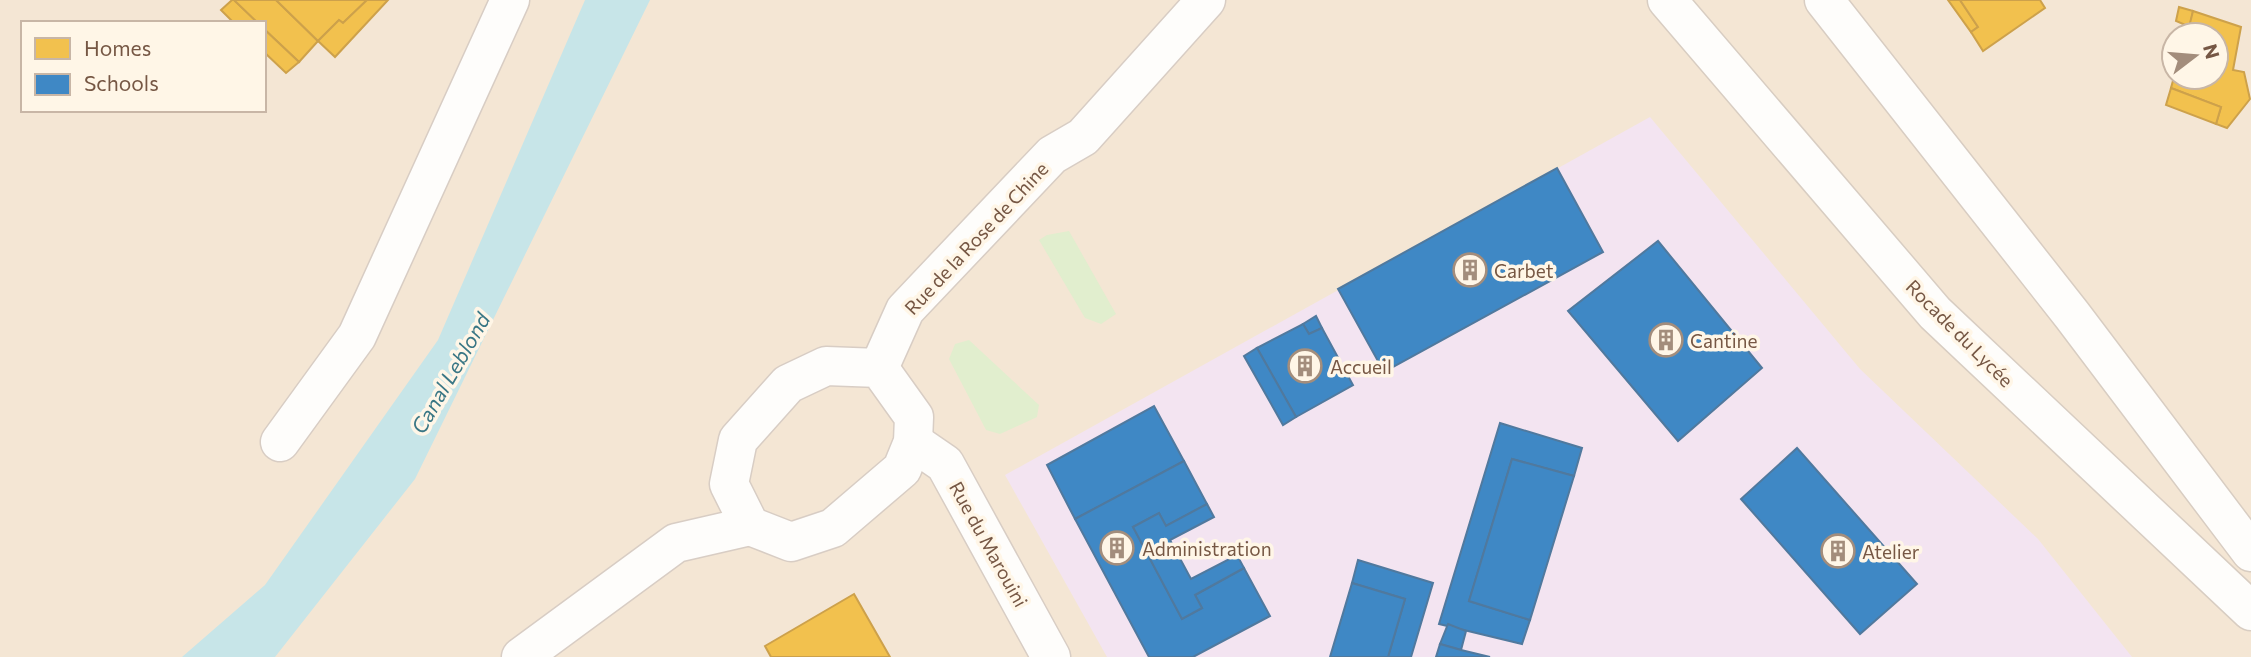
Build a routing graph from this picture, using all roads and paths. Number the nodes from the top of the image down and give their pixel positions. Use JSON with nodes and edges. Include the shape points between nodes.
{"nodes":[{"id":1,"x":510,"y":0,"type":"edge"},
{"id":2,"x":1206,"y":0,"type":"edge"},
{"id":3,"x":1667,"y":0,"type":"edge"},
{"id":4,"x":1824,"y":0,"type":"edge"},
{"id":5,"x":879,"y":368,"type":"junction"},
{"id":6,"x":280,"y":442,"type":"dead end"},
{"id":7,"x":914,"y":442,"type":"junction"},
{"id":8,"x":750,"y":526,"type":"junction"},
{"id":9,"x":2251,"y":552,"type":"edge"},
{"id":10,"x":2251,"y":611,"type":"edge"},
{"id":11,"x":521,"y":657,"type":"edge"},
{"id":12,"x":1051,"y":657,"type":"edge"}],
"edges":[{"from":1,"to":6,"type":"street","via":[[357,336]]},
{"from":2,"to":5,"type":"street","name":"Rue de la Rose de Chine","via":[[1083,136],[1052,155],[905,310]]},
{"from":3,"to":10,"type":"street","name":"Rocade du Lycée","via":[[1935,313]]},
{"from":4,"to":9,"type":"street"},
{"from":5,"to":7,"type":"street","via":[[914,417]]},
{"from":5,"to":8,"type":"street","via":[[826,366],[788,384],[738,440],[729,484]]},
{"from":7,"to":8,"type":"street","via":[[902,469],[833,528],[791,542]]},
{"from":7,"to":12,"type":"street","name":"Rue du Marouini","via":[[945,464]]},
{"from":8,"to":11,"type":"street","via":[[676,543]]}]}
